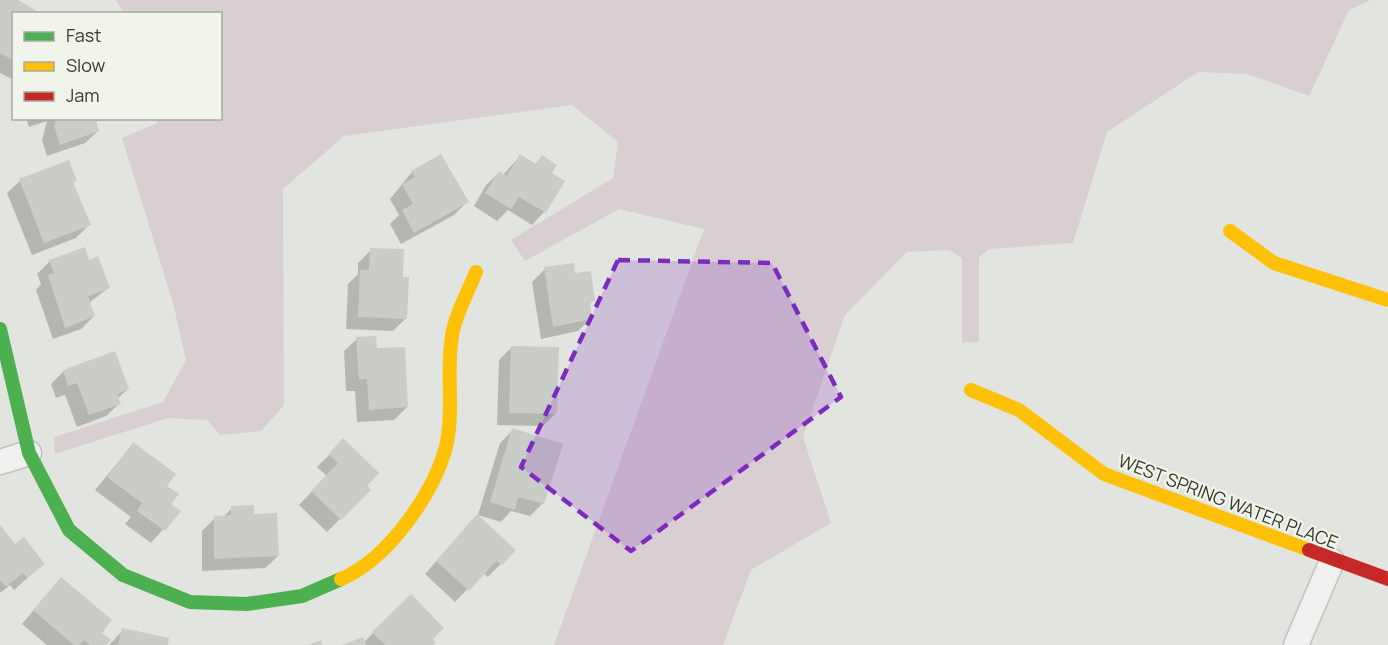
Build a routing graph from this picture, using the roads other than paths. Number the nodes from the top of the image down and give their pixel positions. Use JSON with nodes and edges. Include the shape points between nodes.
{"nodes":[{"id":1,"x":1230,"y":231,"type":"dead end"},
{"id":2,"x":476,"y":272,"type":"dead end"},
{"id":3,"x":1388,"y":300,"type":"edge"},
{"id":4,"x":0,"y":329,"type":"edge"},
{"id":5,"x":970,"y":390,"type":"dead end"},
{"id":6,"x":29,"y":453,"type":"junction"},
{"id":7,"x":0,"y":462,"type":"edge"},
{"id":8,"x":1332,"y":561,"type":"junction"},
{"id":9,"x":1388,"y":579,"type":"edge"},
{"id":10,"x":1296,"y":645,"type":"edge"}],
"edges":[{"from":1,"to":3,"type":"street","via":[[1274,263]]},
{"from":2,"to":6,"type":"street","via":[[452,335],[447,442],[428,489],[393,541],[351,574],[302,596],[247,604],[190,602],[123,575],[69,530]]},
{"from":4,"to":6,"type":"street"},
{"from":5,"to":8,"type":"street","name":"WEST SPRING WATER PLACE","via":[[1019,410],[1104,474]]},
{"from":6,"to":7,"type":"street"},
{"from":8,"to":9,"type":"street","name":"WEST SPRING WATER PLACE"},
{"from":8,"to":10,"type":"street"}]}
